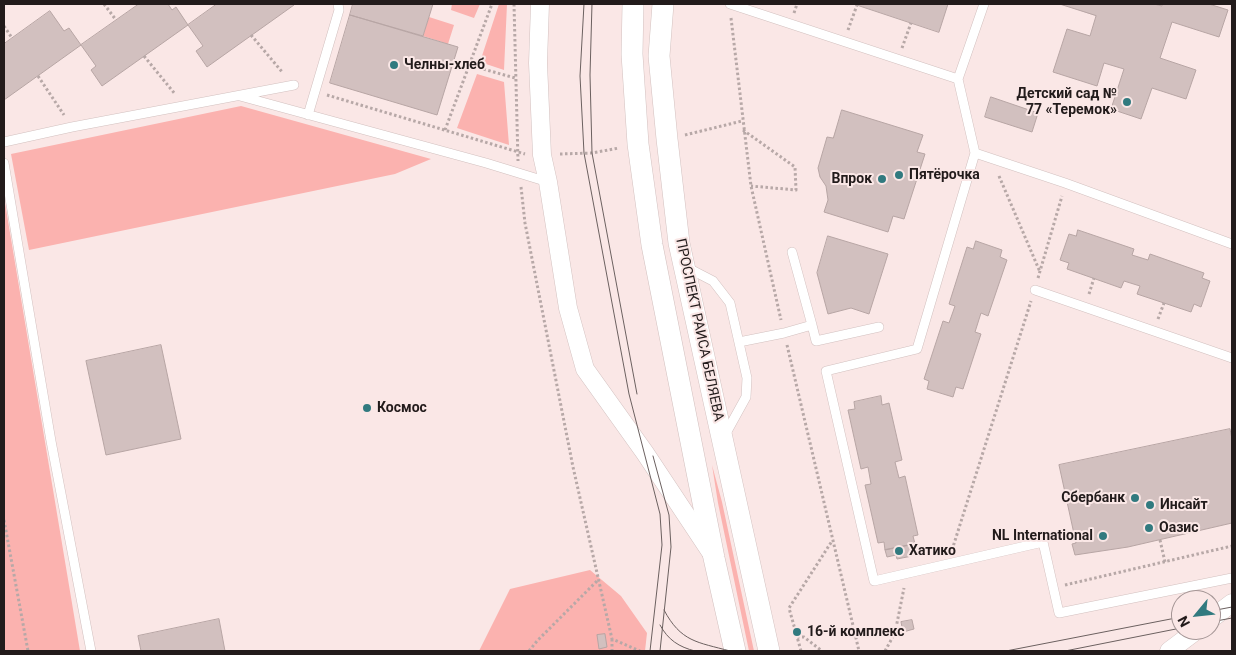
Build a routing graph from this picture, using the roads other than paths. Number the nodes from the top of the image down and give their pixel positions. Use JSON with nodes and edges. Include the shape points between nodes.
{"nodes":[{"id":1,"x":338,"y":4,"type":"edge"},
{"id":2,"x":540,"y":4,"type":"edge"},
{"id":3,"x":633,"y":4,"type":"edge"},
{"id":4,"x":663,"y":4,"type":"edge"},
{"id":5,"x":730,"y":4,"type":"edge"},
{"id":6,"x":984,"y":4,"type":"edge"},
{"id":7,"x":958,"y":80,"type":"junction"},
{"id":8,"x":294,"y":85,"type":"road end"},
{"id":9,"x":240,"y":96,"type":"junction"},
{"id":10,"x":308,"y":115,"type":"junction"},
{"id":11,"x":4,"y":142,"type":"edge"},
{"id":12,"x":975,"y":153,"type":"junction"},
{"id":13,"x":4,"y":163,"type":"edge"},
{"id":14,"x":548,"y":182,"type":"junction"},
{"id":15,"x":1232,"y":244,"type":"edge"},
{"id":16,"x":792,"y":252,"type":"dead end"},
{"id":17,"x":684,"y":266,"type":"junction"},
{"id":18,"x":1035,"y":290,"type":"road end"},
{"id":19,"x":812,"y":325,"type":"junction"},
{"id":20,"x":880,"y":327,"type":"dead end"},
{"id":21,"x":739,"y":342,"type":"junction"},
{"id":22,"x":1232,"y":358,"type":"edge"},
{"id":23,"x":722,"y":440,"type":"junction"},
{"id":24,"x":714,"y":558,"type":"junction"},
{"id":25,"x":1232,"y":578,"type":"edge"},
{"id":26,"x":1232,"y":603,"type":"edge"},
{"id":27,"x":1221,"y":611,"type":"edge"},
{"id":28,"x":1183,"y":640,"type":"edge"},
{"id":29,"x":91,"y":651,"type":"edge"},
{"id":30,"x":735,"y":651,"type":"edge"},
{"id":31,"x":769,"y":651,"type":"edge"},
{"id":32,"x":1169,"y":651,"type":"edge"}],
"edges":[{"from":1,"to":10,"type":"lane","via":[[340,10]]},
{"from":2,"to":14,"type":"street","via":[[538,63],[542,155]]},
{"from":3,"to":24,"type":"street","name":"ПРОСПЕКТ РАИСА БЕЛЯЕВА","via":[[632,54],[638,144],[652,245]]},
{"from":4,"to":17,"type":"street","name":"ПРОСПЕКТ РАИСА БЕЛЯЕВА","via":[[659,56]]},
{"from":5,"to":7,"type":"lane"},
{"from":6,"to":7,"type":"lane"},
{"from":7,"to":12,"type":"lane"},
{"from":8,"to":9,"type":"lane"},
{"from":9,"to":10,"type":"lane"},
{"from":9,"to":11,"type":"lane"},
{"from":10,"to":14,"type":"lane"},
{"from":12,"to":15,"type":"lane"},
{"from":12,"to":25,"type":"lane","via":[[917,349],[826,372],[874,581],[1043,542],[1059,613]]},
{"from":13,"to":29,"type":"lane","via":[[51,442]]},
{"from":14,"to":24,"type":"street","via":[[568,308],[585,368]]},
{"from":16,"to":19,"type":"lane"},
{"from":17,"to":21,"type":"lane","via":[[713,282],[730,303]]},
{"from":17,"to":23,"type":"street","name":"ПРОСПЕКТ РАИСА БЕЛЯЕВА"},
{"from":18,"to":22,"type":"lane"},
{"from":19,"to":20,"type":"lane","via":[[816,341]]},
{"from":19,"to":21,"type":"lane"},
{"from":21,"to":23,"type":"lane","via":[[747,378],[746,397]]},
{"from":23,"to":31,"type":"street","name":"ПРОСПЕКТ РАИСА БЕЛЯЕВА"},
{"from":24,"to":30,"type":"street","name":"ПРОСПЕКТ РАИСА БЕЛЯЕВА"},
{"from":26,"to":27,"type":"street"},
{"from":28,"to":32,"type":"street"}]}
